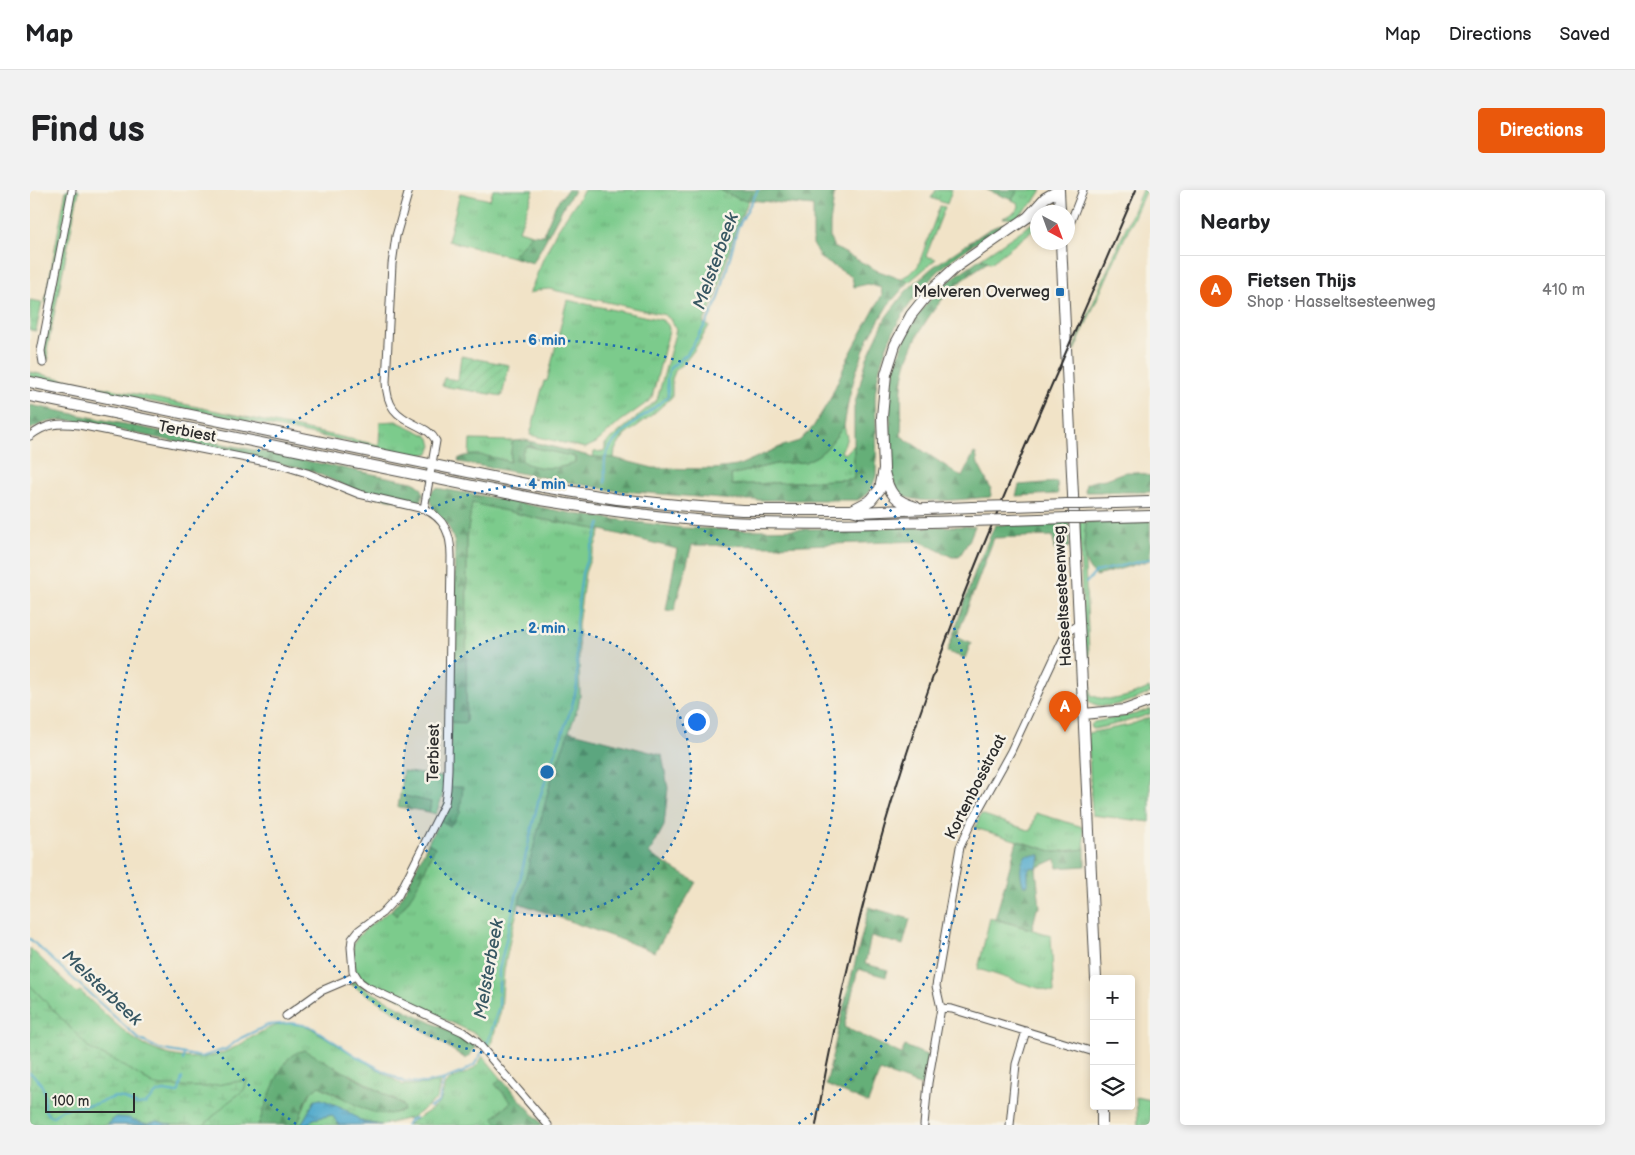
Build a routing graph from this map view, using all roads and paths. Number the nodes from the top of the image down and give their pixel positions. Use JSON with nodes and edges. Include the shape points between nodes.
{"nodes":[{"id":1,"x":72,"y":190,"type":"edge"},
{"id":2,"x":409,"y":190,"type":"edge"},
{"id":3,"x":1059,"y":190,"type":"edge"},
{"id":4,"x":1082,"y":190,"type":"edge"},
{"id":5,"x":1040,"y":205,"type":"edge"},
{"id":6,"x":1060,"y":205,"type":"edge"},
{"id":7,"x":1075,"y":210,"type":"edge"},
{"id":8,"x":1030,"y":218,"type":"edge"},
{"id":9,"x":1061,"y":250,"type":"edge"},
{"id":10,"x":43,"y":363,"type":"dead end"},
{"id":11,"x":30,"y":382,"type":"edge"},
{"id":12,"x":30,"y":396,"type":"edge"},
{"id":13,"x":30,"y":436,"type":"edge"},
{"id":14,"x":432,"y":464,"type":"junction"},
{"id":15,"x":884,"y":469,"type":"junction"},
{"id":16,"x":429,"y":478,"type":"junction"},
{"id":17,"x":1150,"y":502,"type":"edge"},
{"id":18,"x":922,"y":508,"type":"junction"},
{"id":19,"x":424,"y":509,"type":"junction"},
{"id":20,"x":851,"y":510,"type":"junction"},
{"id":21,"x":1146,"y":516,"type":"edge"},
{"id":22,"x":1079,"y":624,"type":"junction"},
{"id":23,"x":1150,"y":701,"type":"edge"},
{"id":24,"x":1084,"y":714,"type":"junction"},
{"id":25,"x":1096,"y":975,"type":"edge"},
{"id":26,"x":356,"y":976,"type":"junction"},
{"id":27,"x":941,"y":1008,"type":"junction"},
{"id":28,"x":286,"y":1016,"type":"dead end"},
{"id":29,"x":1026,"y":1031,"type":"junction"},
{"id":30,"x":1090,"y":1051,"type":"edge"},
{"id":31,"x":1102,"y":1110,"type":"edge"},
{"id":32,"x":548,"y":1125,"type":"edge"},
{"id":33,"x":924,"y":1125,"type":"edge"},
{"id":34,"x":1010,"y":1125,"type":"edge"},
{"id":35,"x":1102,"y":1125,"type":"edge"}],
"edges":[{"from":1,"to":10,"type":"street","via":[[44,333]]},
{"from":2,"to":14,"type":"street","via":[[392,264],[386,393],[398,415],[432,435],[436,441]]},
{"from":3,"to":5,"type":"main road","via":[[1045,198]]},
{"from":3,"to":6,"type":"main road"},
{"from":4,"to":7,"type":"street"},
{"from":8,"to":15,"type":"main road","via":[[944,277],[921,300],[906,322],[890,359],[885,382],[882,417]]},
{"from":9,"to":22,"type":"main road","name":"Hasseltsesteenweg"},
{"from":11,"to":14,"type":"main road"},
{"from":12,"to":16,"type":"main road"},
{"from":13,"to":19,"type":"street","name":"Terbiest","via":[[45,426],[61,423],[80,425],[282,465],[359,494]]},
{"from":14,"to":16,"type":"street"},
{"from":14,"to":20,"type":"main road","via":[[617,499],[742,510]]},
{"from":15,"to":18,"type":"main road","via":[[893,495],[903,503]]},
{"from":15,"to":20,"type":"main road","via":[[876,495],[866,504]]},
{"from":16,"to":19,"type":"street"},
{"from":16,"to":21,"type":"main road","bridge":true,"via":[[602,510],[670,518],[763,523],[866,524]]},
{"from":17,"to":18,"type":"main road","bridge":true},
{"from":18,"to":20,"type":"main road"},
{"from":19,"to":26,"type":"street","name":"Terbiest","via":[[443,524],[451,541],[447,789],[438,819],[398,896],[352,939],[352,965]]},
{"from":22,"to":24,"type":"main road","name":"Hasseltsesteenweg"},
{"from":22,"to":27,"type":"street","name":"Kortenbosstraat","via":[[1066,633],[1011,751],[960,847],[936,986]]},
{"from":23,"to":24,"type":"main road","via":[[1125,710]]},
{"from":24,"to":25,"type":"main road","name":"Hasseltsesteenweg"},
{"from":26,"to":28,"type":"street","via":[[321,991]]},
{"from":26,"to":32,"type":"street","via":[[367,987],[463,1032],[481,1045]]},
{"from":27,"to":29,"type":"street"},
{"from":27,"to":33,"type":"street","name":"Kortenbosstraat"},
{"from":29,"to":30,"type":"street"},
{"from":29,"to":34,"type":"street","via":[[1016,1064]]},
{"from":31,"to":35,"type":"main road"}]}
